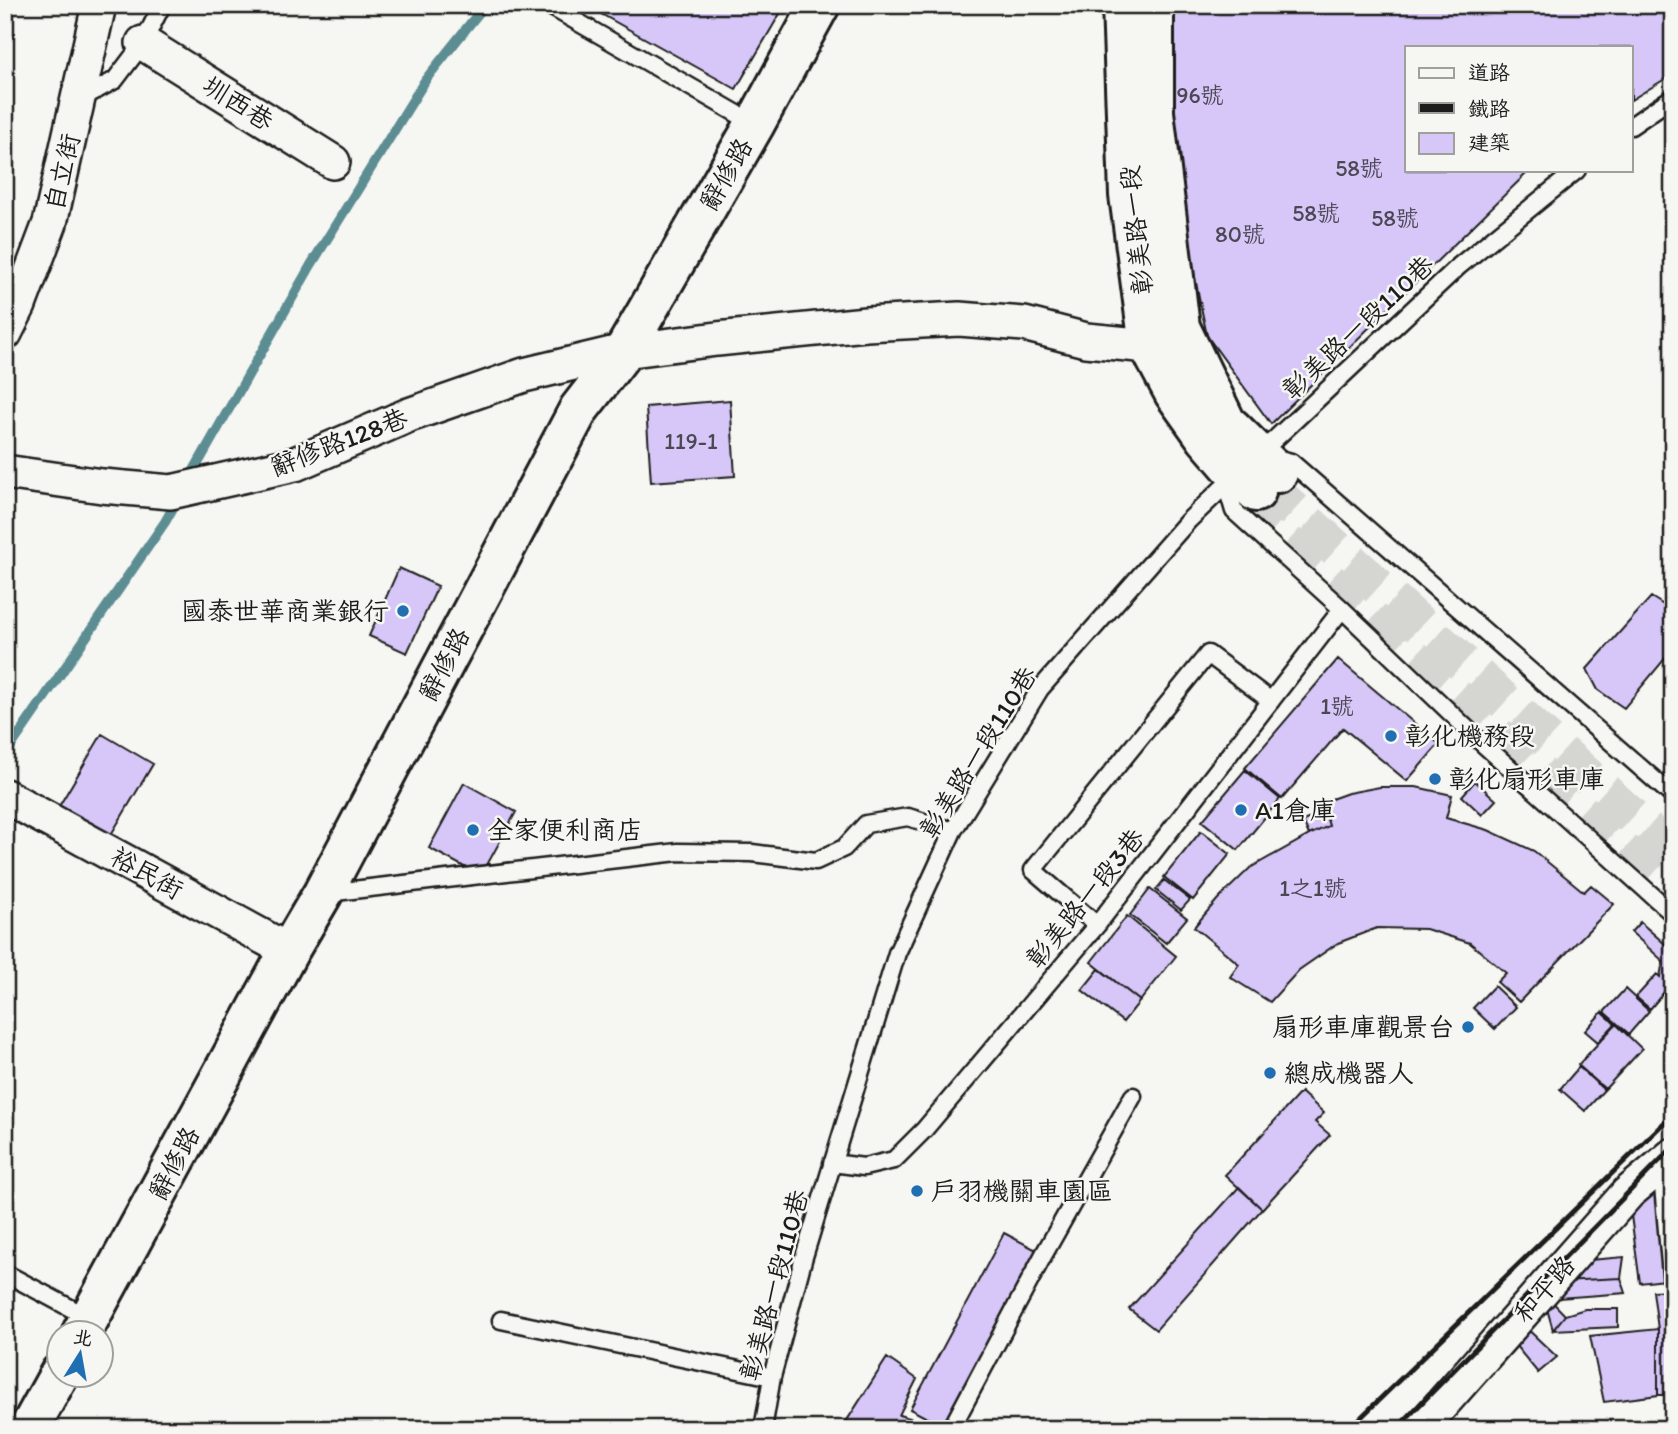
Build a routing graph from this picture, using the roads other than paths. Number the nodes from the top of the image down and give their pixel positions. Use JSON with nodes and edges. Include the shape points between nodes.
{"nodes":[{"id":1,"x":99,"y":5,"type":"edge"},
{"id":2,"x":162,"y":5,"type":"edge"},
{"id":3,"x":548,"y":5,"type":"edge"},
{"id":4,"x":820,"y":5,"type":"edge"},
{"id":5,"x":1122,"y":5,"type":"edge"},
{"id":6,"x":1154,"y":5,"type":"edge"},
{"id":7,"x":143,"y":43,"type":"junction"},
{"id":8,"x":1673,"y":97,"type":"edge"},
{"id":9,"x":79,"y":99,"type":"junction"},
{"id":10,"x":755,"y":124,"type":"junction"},
{"id":11,"x":1632,"y":125,"type":"edge"},
{"id":12,"x":333,"y":162,"type":"dead end"},
{"id":13,"x":1575,"y":172,"type":"edge"},
{"id":14,"x":10,"y":313,"type":"edge"},
{"id":15,"x":1164,"y":337,"type":"junction"},
{"id":16,"x":624,"y":351,"type":"junction"},
{"id":17,"x":1290,"y":426,"type":"junction"},
{"id":18,"x":5,"y":472,"type":"edge"},
{"id":19,"x":1249,"y":482,"type":"junction"},
{"id":20,"x":1342,"y":609,"type":"junction"},
{"id":21,"x":1271,"y":701,"type":"junction"},
{"id":22,"x":5,"y":796,"type":"edge"},
{"id":23,"x":1673,"y":796,"type":"edge"},
{"id":24,"x":953,"y":831,"type":"junction"},
{"id":25,"x":323,"y":894,"type":"junction"},
{"id":26,"x":1673,"y":914,"type":"edge"},
{"id":27,"x":1097,"y":925,"type":"junction"},
{"id":28,"x":289,"y":951,"type":"junction"},
{"id":29,"x":1133,"y":1096,"type":"dead end"},
{"id":30,"x":1667,"y":1159,"type":"edge"},
{"id":31,"x":832,"y":1164,"type":"junction"},
{"id":32,"x":5,"y":1273,"type":"edge"},
{"id":33,"x":1673,"y":1297,"type":"edge"},
{"id":34,"x":75,"y":1318,"type":"edge"},
{"id":35,"x":90,"y":1318,"type":"edge"},
{"id":36,"x":501,"y":1320,"type":"dead end"},
{"id":37,"x":772,"y":1377,"type":"junction"},
{"id":38,"x":52,"y":1388,"type":"edge"},
{"id":39,"x":29,"y":1429,"type":"edge"},
{"id":40,"x":763,"y":1429,"type":"edge"},
{"id":41,"x":951,"y":1429,"type":"edge"},
{"id":42,"x":1420,"y":1429,"type":"edge"}],
"edges":[{"from":1,"to":9,"type":"street","name":"自立街"},
{"from":2,"to":7,"type":"lane"},
{"from":3,"to":10,"type":"lane"},
{"from":4,"to":10,"type":"street","name":"辭修路"},
{"from":5,"to":15,"type":"street","name":"彰美路一段","via":[[1129,195]]},
{"from":6,"to":15,"type":"street","name":"彰美路一段"},
{"from":7,"to":9,"type":"lane","via":[[116,80]]},
{"from":7,"to":12,"type":"street","name":"圳西巷"},
{"from":8,"to":11,"type":"lane"},
{"from":9,"to":14,"type":"street","name":"自立街","via":[[50,223]]},
{"from":10,"to":16,"type":"street","name":"辭修路"},
{"from":13,"to":17,"type":"lane","name":"彰美路一段110巷","via":[[1459,266]]},
{"from":15,"to":16,"type":"street","name":"辭修路128巷","via":[[1086,340],[1024,324],[959,319],[853,325]]},
{"from":15,"to":19,"type":"street","name":"彰美路一段","via":[[1174,393],[1217,431]]},
{"from":16,"to":18,"type":"street","name":"辭修路128巷","via":[[524,375],[409,415],[295,464],[171,492]]},
{"from":16,"to":25,"type":"street","name":"辭修路","via":[[579,409]]},
{"from":17,"to":19,"type":"lane","name":"彰美路一段110巷"},
{"from":17,"to":19,"type":"lane","via":[[1286,446]]},
{"from":19,"to":20,"type":"lane"},
{"from":19,"to":23,"type":"lane"},
{"from":19,"to":24,"type":"lane","name":"彰美路一段110巷","via":[[1040,689]]},
{"from":20,"to":21,"type":"lane","name":"彰美路一段3巷"},
{"from":20,"to":26,"type":"lane","via":[[1483,744]]},
{"from":21,"to":27,"type":"lane","name":"彰美路一段3巷"},
{"from":21,"to":27,"type":"lane","via":[[1208,654],[1033,870]]},
{"from":22,"to":28,"type":"street","name":"裕民街"},
{"from":24,"to":25,"type":"lane","via":[[908,817],[866,824],[844,848],[816,861],[752,853],[678,852]]},
{"from":24,"to":31,"type":"lane","name":"彰美路一段110巷","via":[[897,953]]},
{"from":25,"to":28,"type":"street","name":"辭修路"},
{"from":27,"to":31,"type":"lane","name":"彰美路一段3巷","via":[[894,1160],[863,1167]]},
{"from":28,"to":35,"type":"street","name":"辭修路"},
{"from":29,"to":41,"type":"lane"},
{"from":30,"to":33,"type":"lane"},
{"from":30,"to":42,"type":"street","name":"和平路","via":[[1628,1193]]},
{"from":31,"to":37,"type":"lane","name":"彰美路一段110巷"},
{"from":32,"to":34,"type":"lane"},
{"from":36,"to":37,"type":"lane"},
{"from":37,"to":40,"type":"lane","name":"彰美路一段110巷"},
{"from":38,"to":39,"type":"street"}]}
